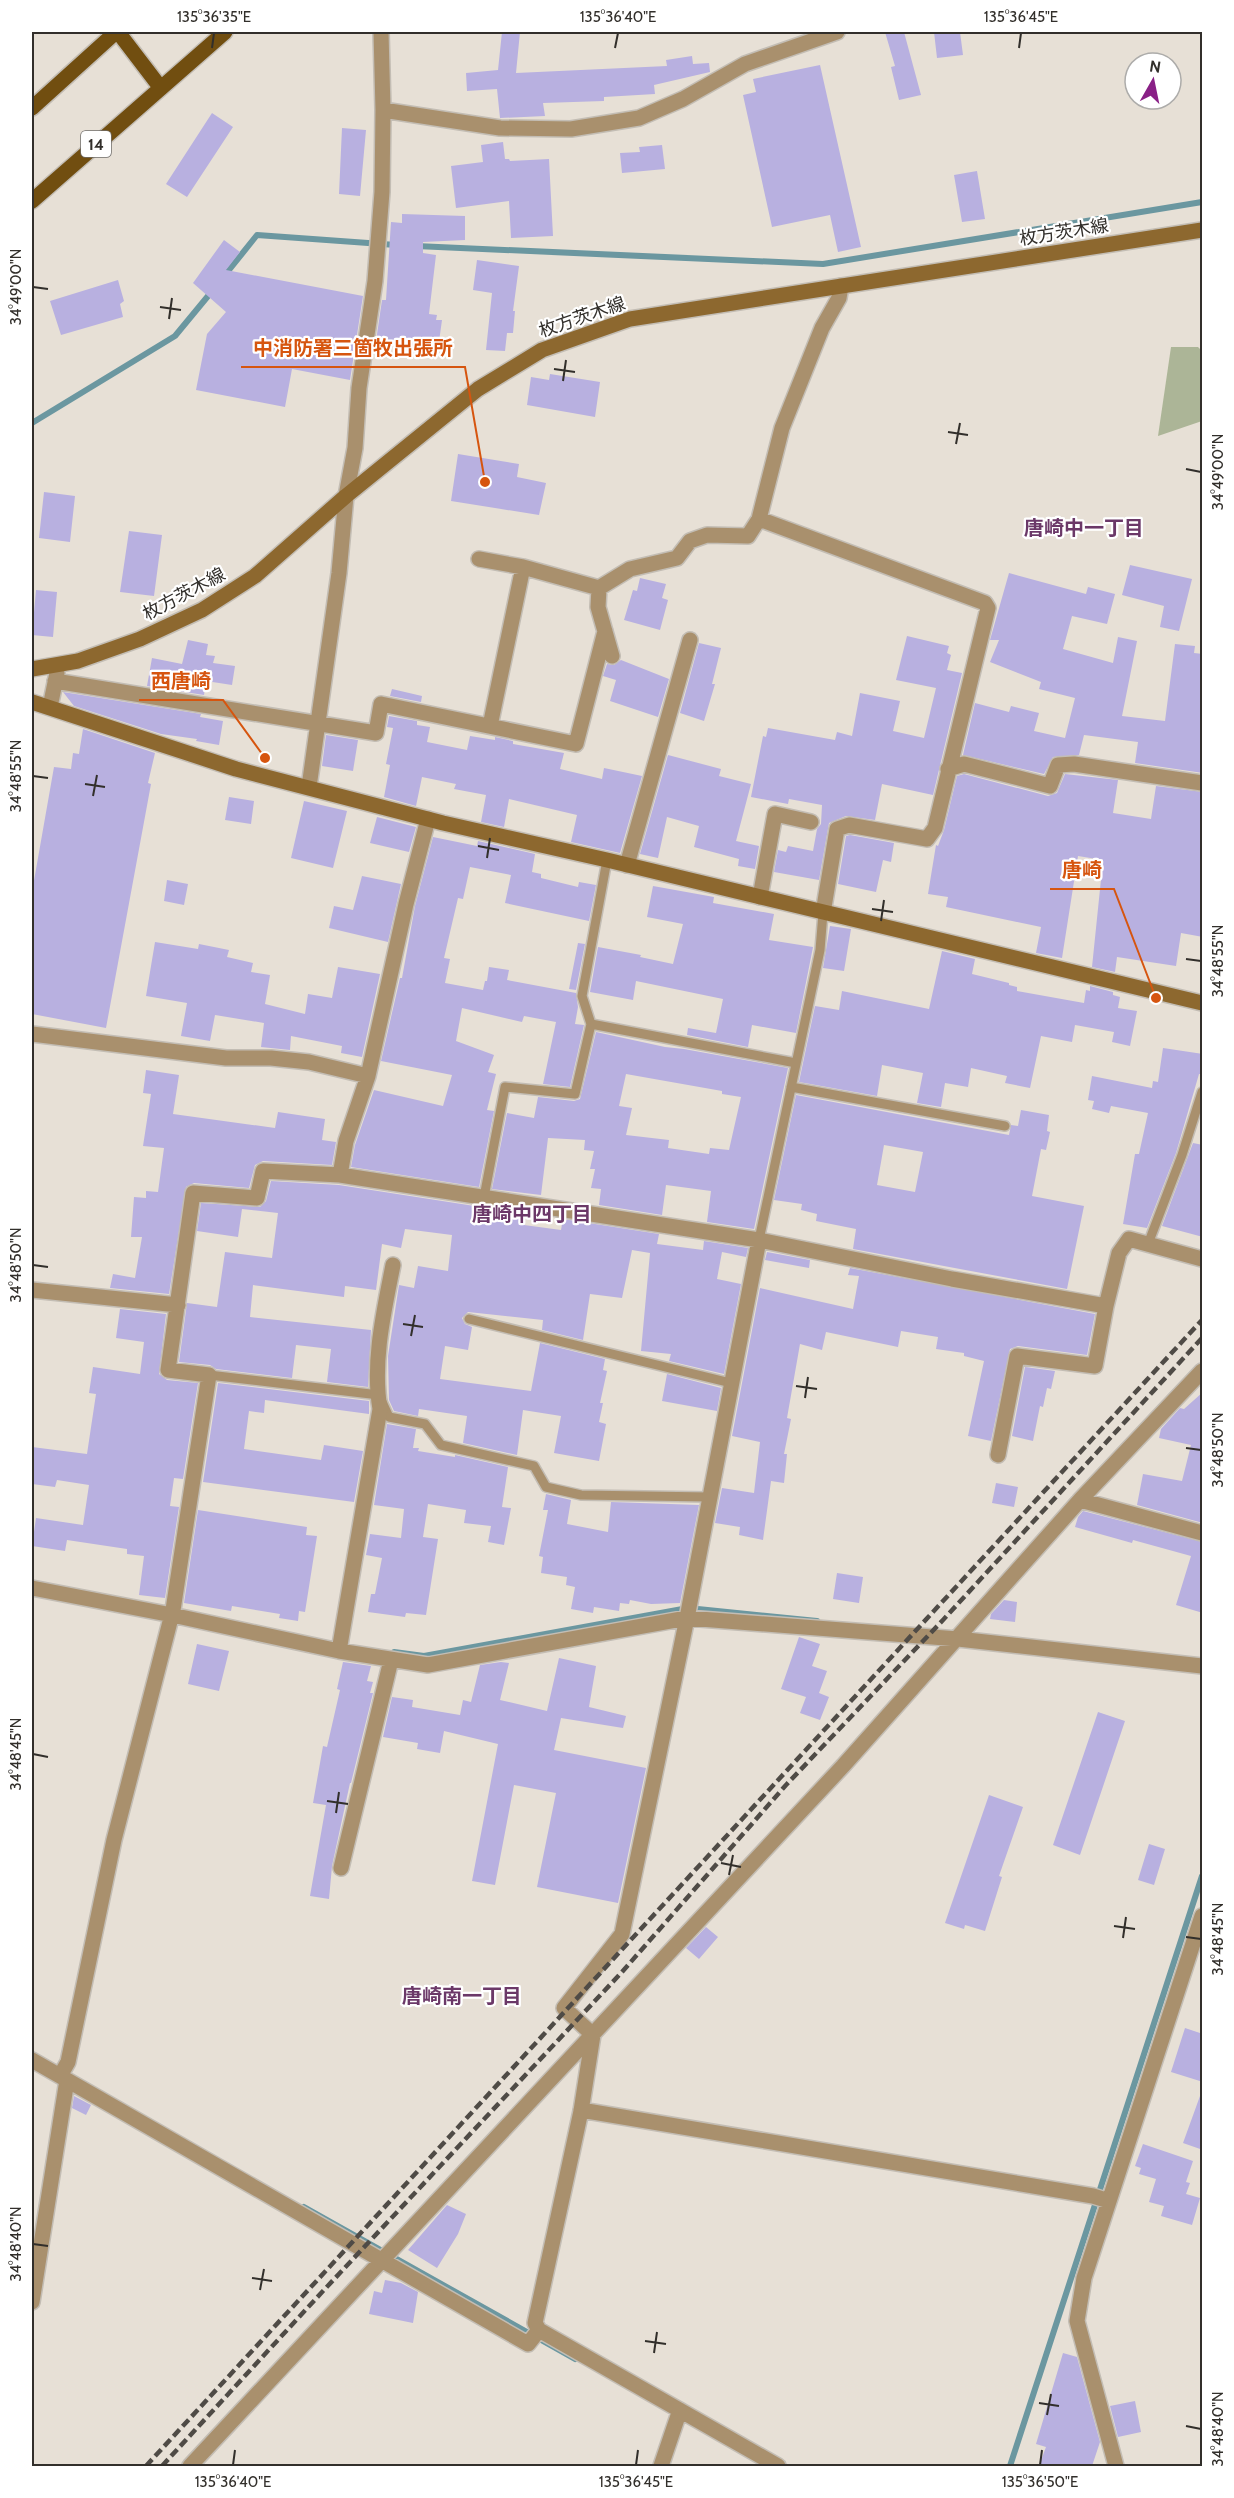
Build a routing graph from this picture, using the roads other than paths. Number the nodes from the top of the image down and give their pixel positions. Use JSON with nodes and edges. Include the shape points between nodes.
{"nodes":[{"id":1,"x":117,"y":32,"type":"edge"},
{"id":2,"x":225,"y":32,"type":"edge"},
{"id":3,"x":381,"y":32,"type":"edge"},
{"id":4,"x":837,"y":32,"type":"edge"},
{"id":5,"x":160,"y":87,"type":"junction"},
{"id":6,"x":32,"y":108,"type":"edge"},
{"id":7,"x":383,"y":110,"type":"junction"},
{"id":8,"x":32,"y":201,"type":"edge"},
{"id":9,"x":1203,"y":230,"type":"edge"},
{"id":10,"x":841,"y":286,"type":"junction"},
{"id":11,"x":346,"y":496,"type":"junction"},
{"id":12,"x":759,"y":519,"type":"junction"},
{"id":13,"x":479,"y":559,"type":"dead end"},
{"id":14,"x":523,"y":567,"type":"junction"},
{"id":15,"x":599,"y":588,"type":"junction"},
{"id":16,"x":605,"y":631,"type":"junction"},
{"id":17,"x":690,"y":640,"type":"dead end"},
{"id":18,"x":612,"y":656,"type":"dead end"},
{"id":19,"x":59,"y":664,"type":"junction"},
{"id":20,"x":32,"y":669,"type":"edge"},
{"id":21,"x":55,"y":681,"type":"junction"},
{"id":22,"x":32,"y":702,"type":"edge"},
{"id":23,"x":50,"y":707,"type":"junction"},
{"id":24,"x":318,"y":723,"type":"junction"},
{"id":25,"x":490,"y":726,"type":"junction"},
{"id":26,"x":948,"y":769,"type":"junction"},
{"id":27,"x":1203,"y":783,"type":"edge"},
{"id":28,"x":309,"y":788,"type":"junction"},
{"id":29,"x":428,"y":819,"type":"junction"},
{"id":30,"x":811,"y":822,"type":"dead end"},
{"id":31,"x":607,"y":860,"type":"junction"},
{"id":32,"x":627,"y":865,"type":"junction"},
{"id":33,"x":760,"y":897,"type":"junction"},
{"id":34,"x":823,"y":912,"type":"junction"},
{"id":35,"x":1203,"y":1003,"type":"edge"},
{"id":36,"x":591,"y":1024,"type":"junction"},
{"id":37,"x":32,"y":1034,"type":"edge"},
{"id":38,"x":796,"y":1063,"type":"junction"},
{"id":39,"x":368,"y":1076,"type":"junction"},
{"id":40,"x":791,"y":1088,"type":"junction"},
{"id":41,"x":1203,"y":1092,"type":"edge"},
{"id":42,"x":1005,"y":1126,"type":"dead end"},
{"id":43,"x":340,"y":1175,"type":"junction"},
{"id":44,"x":484,"y":1197,"type":"junction"},
{"id":45,"x":759,"y":1240,"type":"junction"},
{"id":46,"x":1148,"y":1245,"type":"junction"},
{"id":47,"x":1203,"y":1259,"type":"edge"},
{"id":48,"x":393,"y":1265,"type":"dead end"},
{"id":49,"x":32,"y":1290,"type":"edge"},
{"id":50,"x":178,"y":1305,"type":"junction"},
{"id":51,"x":1106,"y":1306,"type":"junction"},
{"id":52,"x":469,"y":1319,"type":"dead end"},
{"id":53,"x":1203,"y":1371,"type":"edge"},
{"id":54,"x":209,"y":1376,"type":"junction"},
{"id":55,"x":731,"y":1383,"type":"junction"},
{"id":56,"x":377,"y":1394,"type":"junction"},
{"id":57,"x":998,"y":1455,"type":"dead end"},
{"id":58,"x":710,"y":1497,"type":"junction"},
{"id":59,"x":1080,"y":1500,"type":"junction"},
{"id":60,"x":1203,"y":1533,"type":"edge"},
{"id":61,"x":32,"y":1588,"type":"edge"},
{"id":62,"x":172,"y":1615,"type":"junction"},
{"id":63,"x":687,"y":1618,"type":"junction"},
{"id":64,"x":958,"y":1640,"type":"junction"},
{"id":65,"x":339,"y":1651,"type":"junction"},
{"id":66,"x":391,"y":1660,"type":"junction"},
{"id":67,"x":1203,"y":1666,"type":"edge"},
{"id":68,"x":340,"y":1868,"type":"dead end"},
{"id":69,"x":1203,"y":1916,"type":"edge"},
{"id":70,"x":593,"y":2035,"type":"junction"},
{"id":71,"x":32,"y":2060,"type":"edge"},
{"id":72,"x":63,"y":2078,"type":"junction"},
{"id":73,"x":581,"y":2110,"type":"junction"},
{"id":74,"x":1109,"y":2200,"type":"junction"},
{"id":75,"x":381,"y":2261,"type":"junction"},
{"id":76,"x":32,"y":2302,"type":"edge"},
{"id":77,"x":539,"y":2330,"type":"junction"},
{"id":78,"x":680,"y":2410,"type":"junction"},
{"id":79,"x":189,"y":2466,"type":"edge"},
{"id":80,"x":661,"y":2466,"type":"edge"},
{"id":81,"x":778,"y":2466,"type":"edge"},
{"id":82,"x":1116,"y":2466,"type":"edge"}],
"edges":[{"from":1,"to":5,"type":"main road"},
{"from":1,"to":6,"type":"main road"},
{"from":2,"to":5,"type":"main road","number":"14"},
{"from":3,"to":7,"type":"street"},
{"from":4,"to":7,"type":"street","via":[[745,64],[683,99],[639,118],[572,129],[500,128]]},
{"from":5,"to":8,"type":"main road","number":"14"},
{"from":7,"to":11,"type":"street","via":[[375,281]]},
{"from":9,"to":10,"type":"main road","name":"枚方茨木線"},
{"from":10,"to":11,"type":"main road","name":"枚方茨木線","via":[[630,319],[542,350],[478,389]]},
{"from":10,"to":12,"type":"street","via":[[782,428]]},
{"from":11,"to":19,"type":"main road","name":"枚方茨木線","via":[[255,576],[202,610],[140,639]]},
{"from":11,"to":24,"type":"street"},
{"from":12,"to":15,"type":"street","via":[[748,536],[707,535],[690,541],[677,558],[630,569]]},
{"from":12,"to":26,"type":"street","via":[[985,603],[988,608]]},
{"from":13,"to":14,"type":"street"},
{"from":14,"to":15,"type":"street"},
{"from":14,"to":25,"type":"street"},
{"from":15,"to":16,"type":"street","via":[[598,607]]},
{"from":16,"to":18,"type":"street"},
{"from":16,"to":25,"type":"street","via":[[576,744]]},
{"from":17,"to":32,"type":"street"},
{"from":19,"to":20,"type":"main road","name":"枚方茨木線"},
{"from":19,"to":21,"type":"street"},
{"from":21,"to":23,"type":"street"},
{"from":21,"to":24,"type":"street"},
{"from":22,"to":23,"type":"main road"},
{"from":23,"to":28,"type":"main road","via":[[236,769]]},
{"from":24,"to":25,"type":"street","via":[[376,733],[381,704]]},
{"from":24,"to":28,"type":"street"},
{"from":26,"to":27,"type":"street","via":[[963,764],[1050,786],[1058,765],[1074,764]]},
{"from":26,"to":34,"type":"street","via":[[935,828],[927,838],[849,825],[837,829]]},
{"from":28,"to":29,"type":"main road"},
{"from":29,"to":31,"type":"main road"},
{"from":29,"to":39,"type":"street"},
{"from":30,"to":33,"type":"street","via":[[775,814]]},
{"from":31,"to":32,"type":"main road"},
{"from":31,"to":36,"type":"lane","via":[[582,996]]},
{"from":32,"to":33,"type":"main road"},
{"from":33,"to":34,"type":"main road"},
{"from":34,"to":35,"type":"main road"},
{"from":34,"to":38,"type":"lane","via":[[820,950]]},
{"from":36,"to":38,"type":"lane"},
{"from":36,"to":44,"type":"lane","via":[[576,1094],[505,1087]]},
{"from":37,"to":39,"type":"street","via":[[226,1058],[309,1062]]},
{"from":38,"to":40,"type":"lane"},
{"from":39,"to":43,"type":"street","via":[[346,1141]]},
{"from":40,"to":42,"type":"lane"},
{"from":40,"to":45,"type":"lane"},
{"from":41,"to":46,"type":"lane"},
{"from":43,"to":44,"type":"street"},
{"from":43,"to":50,"type":"street","via":[[263,1171],[257,1198],[193,1193]]},
{"from":44,"to":45,"type":"street"},
{"from":45,"to":51,"type":"street"},
{"from":45,"to":55,"type":"street"},
{"from":46,"to":47,"type":"street"},
{"from":46,"to":51,"type":"street","via":[[1129,1239],[1119,1253]]},
{"from":48,"to":56,"type":"street","via":[[381,1325]]},
{"from":49,"to":50,"type":"street"},
{"from":50,"to":54,"type":"street","via":[[168,1370]]},
{"from":51,"to":57,"type":"street","via":[[1095,1366],[1017,1356]]},
{"from":52,"to":55,"type":"lane"},
{"from":53,"to":59,"type":"street"},
{"from":54,"to":56,"type":"lane"},
{"from":54,"to":62,"type":"street"},
{"from":55,"to":58,"type":"street"},
{"from":56,"to":58,"type":"lane","via":[[389,1417],[425,1424],[441,1445],[534,1466],[546,1487],[581,1495]]},
{"from":56,"to":65,"type":"street","via":[[380,1409]]},
{"from":58,"to":63,"type":"street"},
{"from":59,"to":60,"type":"street"},
{"from":59,"to":64,"type":"street"},
{"from":61,"to":62,"type":"street"},
{"from":62,"to":65,"type":"street"},
{"from":62,"to":72,"type":"street","via":[[114,1840]]},
{"from":63,"to":64,"type":"street"},
{"from":63,"to":66,"type":"street","via":[[428,1665]]},
{"from":63,"to":70,"type":"street","via":[[622,1934],[564,2008]]},
{"from":64,"to":67,"type":"street"},
{"from":64,"to":70,"type":"street"},
{"from":65,"to":66,"type":"street"},
{"from":66,"to":68,"type":"street"},
{"from":69,"to":74,"type":"street"},
{"from":70,"to":73,"type":"street"},
{"from":70,"to":75,"type":"street"},
{"from":71,"to":72,"type":"street"},
{"from":72,"to":75,"type":"street"},
{"from":72,"to":76,"type":"street"},
{"from":73,"to":74,"type":"street"},
{"from":73,"to":77,"type":"street","via":[[535,2324]]},
{"from":74,"to":82,"type":"street","via":[[1084,2278],[1077,2321]]},
{"from":75,"to":77,"type":"street","via":[[528,2344]]},
{"from":75,"to":79,"type":"street"},
{"from":77,"to":78,"type":"street"},
{"from":78,"to":80,"type":"street"},
{"from":78,"to":81,"type":"street"}]}
